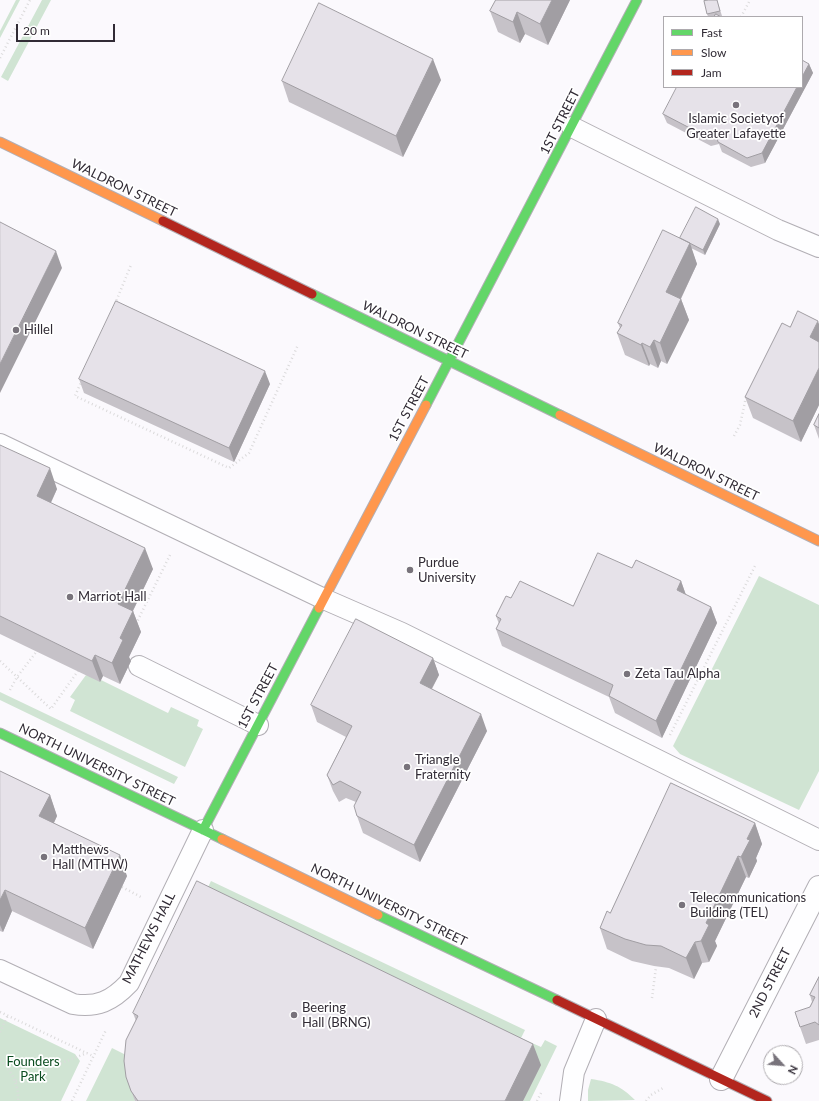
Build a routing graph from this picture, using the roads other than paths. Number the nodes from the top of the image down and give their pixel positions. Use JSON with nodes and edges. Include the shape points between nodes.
{"nodes":[{"id":1,"x":637,"y":0,"type":"edge"},
{"id":2,"x":572,"y":127,"type":"junction"},
{"id":3,"x":0,"y":142,"type":"edge"},
{"id":4,"x":819,"y":247,"type":"edge"},
{"id":5,"x":449,"y":361,"type":"junction"},
{"id":6,"x":0,"y":444,"type":"edge"},
{"id":7,"x":819,"y":541,"type":"edge"},
{"id":8,"x":324,"y":599,"type":"junction"},
{"id":9,"x":139,"y":666,"type":"dead end"},
{"id":10,"x":258,"y":724,"type":"junction"},
{"id":11,"x":0,"y":733,"type":"edge"},
{"id":12,"x":203,"y":830,"type":"junction"},
{"id":13,"x":819,"y":840,"type":"edge"},
{"id":14,"x":819,"y":887,"type":"edge"},
{"id":15,"x":0,"y":970,"type":"edge"},
{"id":16,"x":596,"y":1019,"type":"junction"},
{"id":17,"x":721,"y":1079,"type":"junction"},
{"id":18,"x":570,"y":1101,"type":"edge"},
{"id":19,"x":767,"y":1101,"type":"edge"}],
"edges":[{"from":1,"to":2,"type":"street","name":"1ST STREET"},
{"from":2,"to":4,"type":"lane","via":[[778,230]]},
{"from":2,"to":5,"type":"street","name":"1ST STREET"},
{"from":3,"to":5,"type":"street","name":"WALDRON STREET"},
{"from":5,"to":7,"type":"street","name":"WALDRON STREET"},
{"from":5,"to":8,"type":"street","name":"1ST STREET"},
{"from":6,"to":8,"type":"lane"},
{"from":8,"to":10,"type":"street","name":"1ST STREET"},
{"from":8,"to":13,"type":"lane","via":[[402,633]]},
{"from":9,"to":10,"type":"lane"},
{"from":10,"to":12,"type":"street","name":"1ST STREET"},
{"from":11,"to":12,"type":"street","name":"NORTH UNIVERSITY STREET"},
{"from":12,"to":15,"type":"lane","name":"MATHEWS HALL","via":[[129,983],[118,994],[101,1003],[86,1006],[73,1004]]},
{"from":12,"to":16,"type":"street","name":"NORTH UNIVERSITY STREET"},
{"from":14,"to":17,"type":"street","name":"2ND STREET"},
{"from":16,"to":17,"type":"street","name":"NORTH UNIVERSITY STREET"},
{"from":16,"to":18,"type":"lane","via":[[574,1072]]},
{"from":17,"to":19,"type":"street","name":"NORTH UNIVERSITY STREET"}]}
